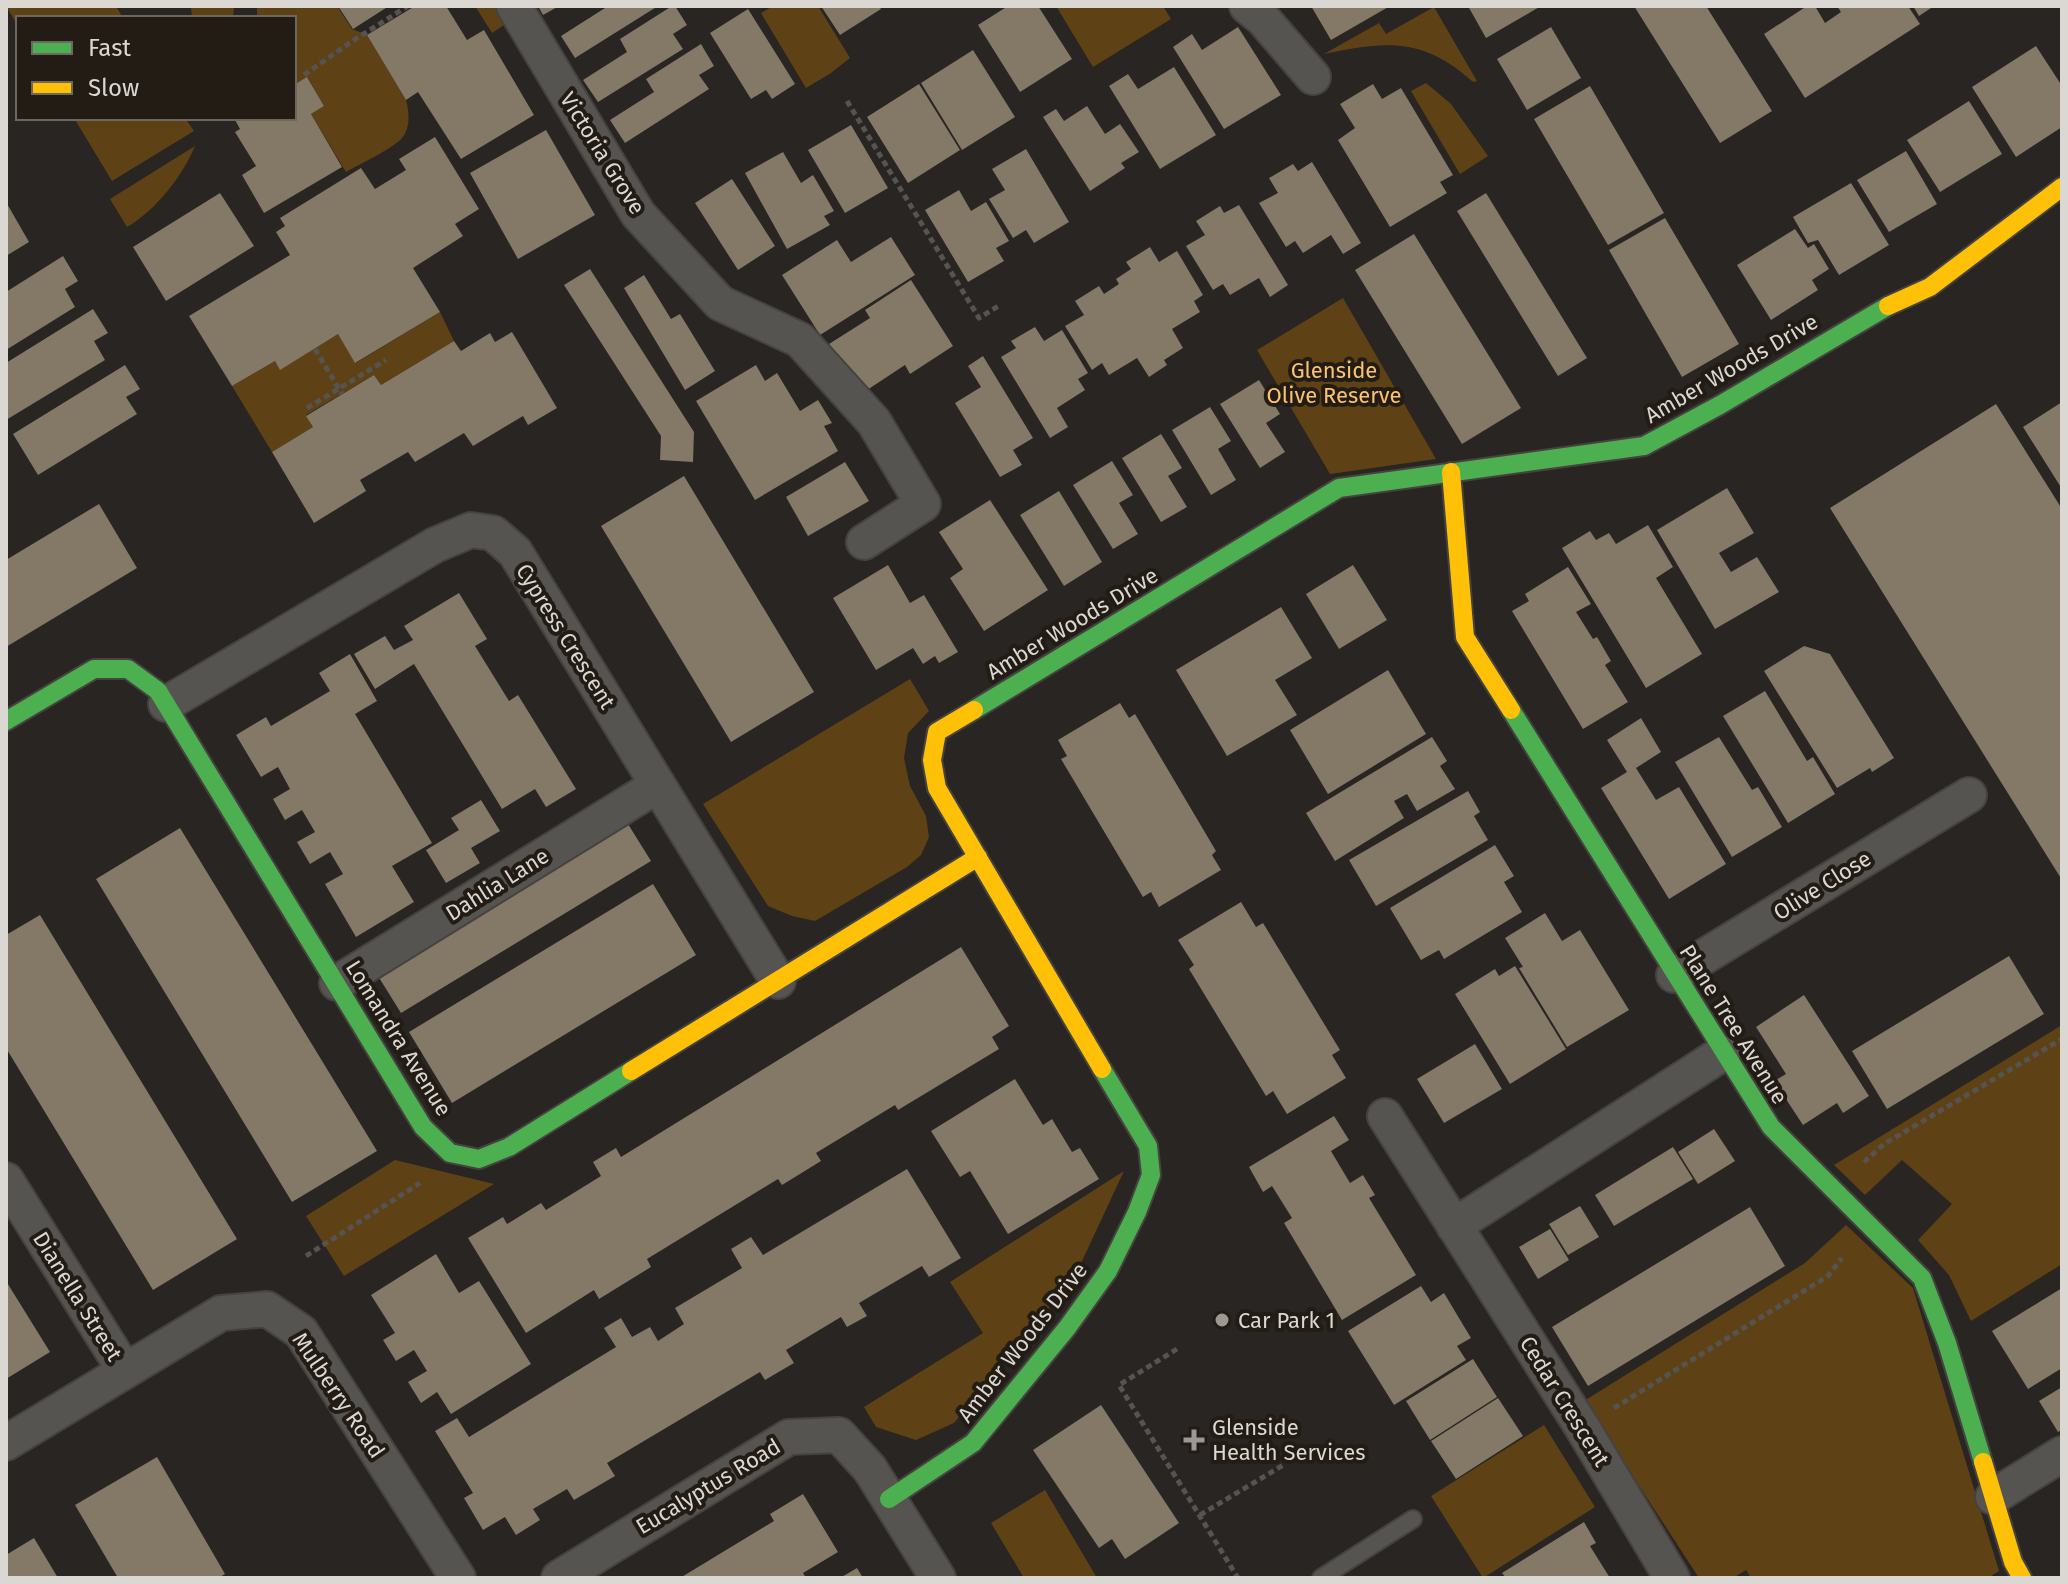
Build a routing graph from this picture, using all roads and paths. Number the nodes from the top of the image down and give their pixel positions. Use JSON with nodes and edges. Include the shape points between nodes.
{"nodes":[{"id":1,"x":408,"y":6,"type":"edge"},
{"id":2,"x":514,"y":6,"type":"edge"},
{"id":3,"x":1247,"y":6,"type":"edge"},
{"id":4,"x":304,"y":75,"type":"dead end"},
{"id":5,"x":1313,"y":77,"type":"dead end"},
{"id":6,"x":847,"y":101,"type":"dead end"},
{"id":7,"x":2062,"y":187,"type":"edge"},
{"id":8,"x":1000,"y":305,"type":"dead end"},
{"id":9,"x":315,"y":349,"type":"dead end"},
{"id":10,"x":386,"y":360,"type":"dead end"},
{"id":11,"x":341,"y":391,"type":"junction"},
{"id":12,"x":307,"y":408,"type":"dead end"},
{"id":13,"x":1451,"y":472,"type":"junction"},
{"id":14,"x":864,"y":542,"type":"dead end"},
{"id":15,"x":166,"y":704,"type":"junction"},
{"id":16,"x":6,"y":721,"type":"edge"},
{"id":17,"x":658,"y":785,"type":"junction"},
{"id":18,"x":1969,"y":795,"type":"dead end"},
{"id":19,"x":978,"y":857,"type":"junction"},
{"id":20,"x":1674,"y":975,"type":"junction"},
{"id":21,"x":778,"y":981,"type":"junction"},
{"id":22,"x":337,"y":983,"type":"junction"},
{"id":23,"x":2062,"y":1039,"type":"edge"},
{"id":24,"x":1723,"y":1053,"type":"junction"},
{"id":25,"x":1385,"y":1116,"type":"dead end"},
{"id":26,"x":6,"y":1180,"type":"edge"},
{"id":27,"x":422,"y":1183,"type":"dead end"},
{"id":28,"x":1834,"y":1191,"type":"junction"},
{"id":29,"x":1869,"y":1225,"type":"junction"},
{"id":30,"x":1454,"y":1226,"type":"junction"},
{"id":31,"x":306,"y":1256,"type":"dead end"},
{"id":32,"x":1177,"y":1349,"type":"dead end"},
{"id":33,"x":125,"y":1371,"type":"junction"},
{"id":34,"x":1582,"y":1427,"type":"junction"},
{"id":35,"x":6,"y":1443,"type":"edge"},
{"id":36,"x":2062,"y":1454,"type":"edge"},
{"id":37,"x":1285,"y":1464,"type":"dead end"},
{"id":38,"x":1993,"y":1497,"type":"junction"},
{"id":39,"x":889,"y":1499,"type":"junction"},
{"id":40,"x":1200,"y":1515,"type":"junction"},
{"id":41,"x":1413,"y":1519,"type":"dead end"},
{"id":42,"x":458,"y":1578,"type":"edge"},
{"id":43,"x":559,"y":1578,"type":"edge"},
{"id":44,"x":938,"y":1578,"type":"edge"},
{"id":45,"x":1238,"y":1578,"type":"edge"},
{"id":46,"x":1321,"y":1578,"type":"edge"},
{"id":47,"x":1672,"y":1578,"type":"edge"},
{"id":48,"x":2022,"y":1578,"type":"edge"}],
"edges":[{"from":1,"to":4,"type":"path"},
{"from":2,"to":14,"type":"street","name":"Victoria Grove","via":[[638,214],[720,303],[800,340],[874,422],[923,504]]},
{"from":3,"to":5,"type":"street"},
{"from":6,"to":8,"type":"path","via":[[979,318]]},
{"from":7,"to":13,"type":"street","name":"Amber Woods Drive","via":[[1930,287],[1874,312],[1644,446]]},
{"from":9,"to":11,"type":"path"},
{"from":10,"to":11,"type":"path"},
{"from":11,"to":12,"type":"path"},
{"from":13,"to":19,"type":"street","name":"Amber Woods Drive","via":[[1339,488],[937,732],[931,752],[937,788]]},
{"from":13,"to":20,"type":"street","name":"Plane Tree Avenue","via":[[1465,637]]},
{"from":15,"to":16,"type":"street","name":"Lomandra Avenue","via":[[158,691],[128,669],[94,669]]},
{"from":15,"to":17,"type":"street","name":"Cypress Crescent","via":[[435,545],[471,530],[493,533],[515,552]]},
{"from":15,"to":22,"type":"street","name":"Lomandra Avenue"},
{"from":17,"to":21,"type":"street","name":"Cypress Crescent"},
{"from":17,"to":22,"type":"street","name":"Dahlia Lane"},
{"from":18,"to":20,"type":"street","name":"Olive Close"},
{"from":19,"to":21,"type":"street","name":"Lomandra Avenue"},
{"from":19,"to":39,"type":"street","name":"Amber Woods Drive","via":[[1148,1146],[1151,1175],[1108,1271],[1067,1328],[973,1443]]},
{"from":20,"to":24,"type":"street","name":"Plane Tree Avenue"},
{"from":21,"to":22,"type":"street","name":"Lomandra Avenue","via":[[509,1147],[479,1159],[450,1153],[423,1127]]},
{"from":23,"to":28,"type":"path","via":[[1884,1144]]},
{"from":24,"to":28,"type":"street","name":"Plane Tree Avenue","via":[[1771,1127]]},
{"from":24,"to":30,"type":"street"},
{"from":25,"to":30,"type":"street","name":"Cedar Crescent"},
{"from":26,"to":33,"type":"street","name":"Dianella Street"},
{"from":27,"to":31,"type":"path"},
{"from":28,"to":29,"type":"street","name":"Plane Tree Avenue"},
{"from":29,"to":34,"type":"path","via":[[1828,1276]]},
{"from":29,"to":38,"type":"street","name":"Plane Tree Avenue","via":[[1922,1278]]},
{"from":30,"to":34,"type":"street","name":"Cedar Crescent"},
{"from":32,"to":40,"type":"path","via":[[1119,1385]]},
{"from":33,"to":35,"type":"street","name":"Mulberry Road"},
{"from":33,"to":42,"type":"street","name":"Mulberry Road","via":[[221,1313],[267,1309],[301,1332]]},
{"from":34,"to":47,"type":"street","name":"Cedar Crescent"},
{"from":36,"to":38,"type":"street"},
{"from":37,"to":40,"type":"path"},
{"from":38,"to":48,"type":"street","name":"Plane Tree Avenue"},
{"from":39,"to":43,"type":"street","name":"Eucalyptus Road","via":[[839,1435],[789,1437]]},
{"from":39,"to":44,"type":"street","name":"Eucalyptus Road"},
{"from":40,"to":45,"type":"path"},
{"from":41,"to":46,"type":"lane"}]}
